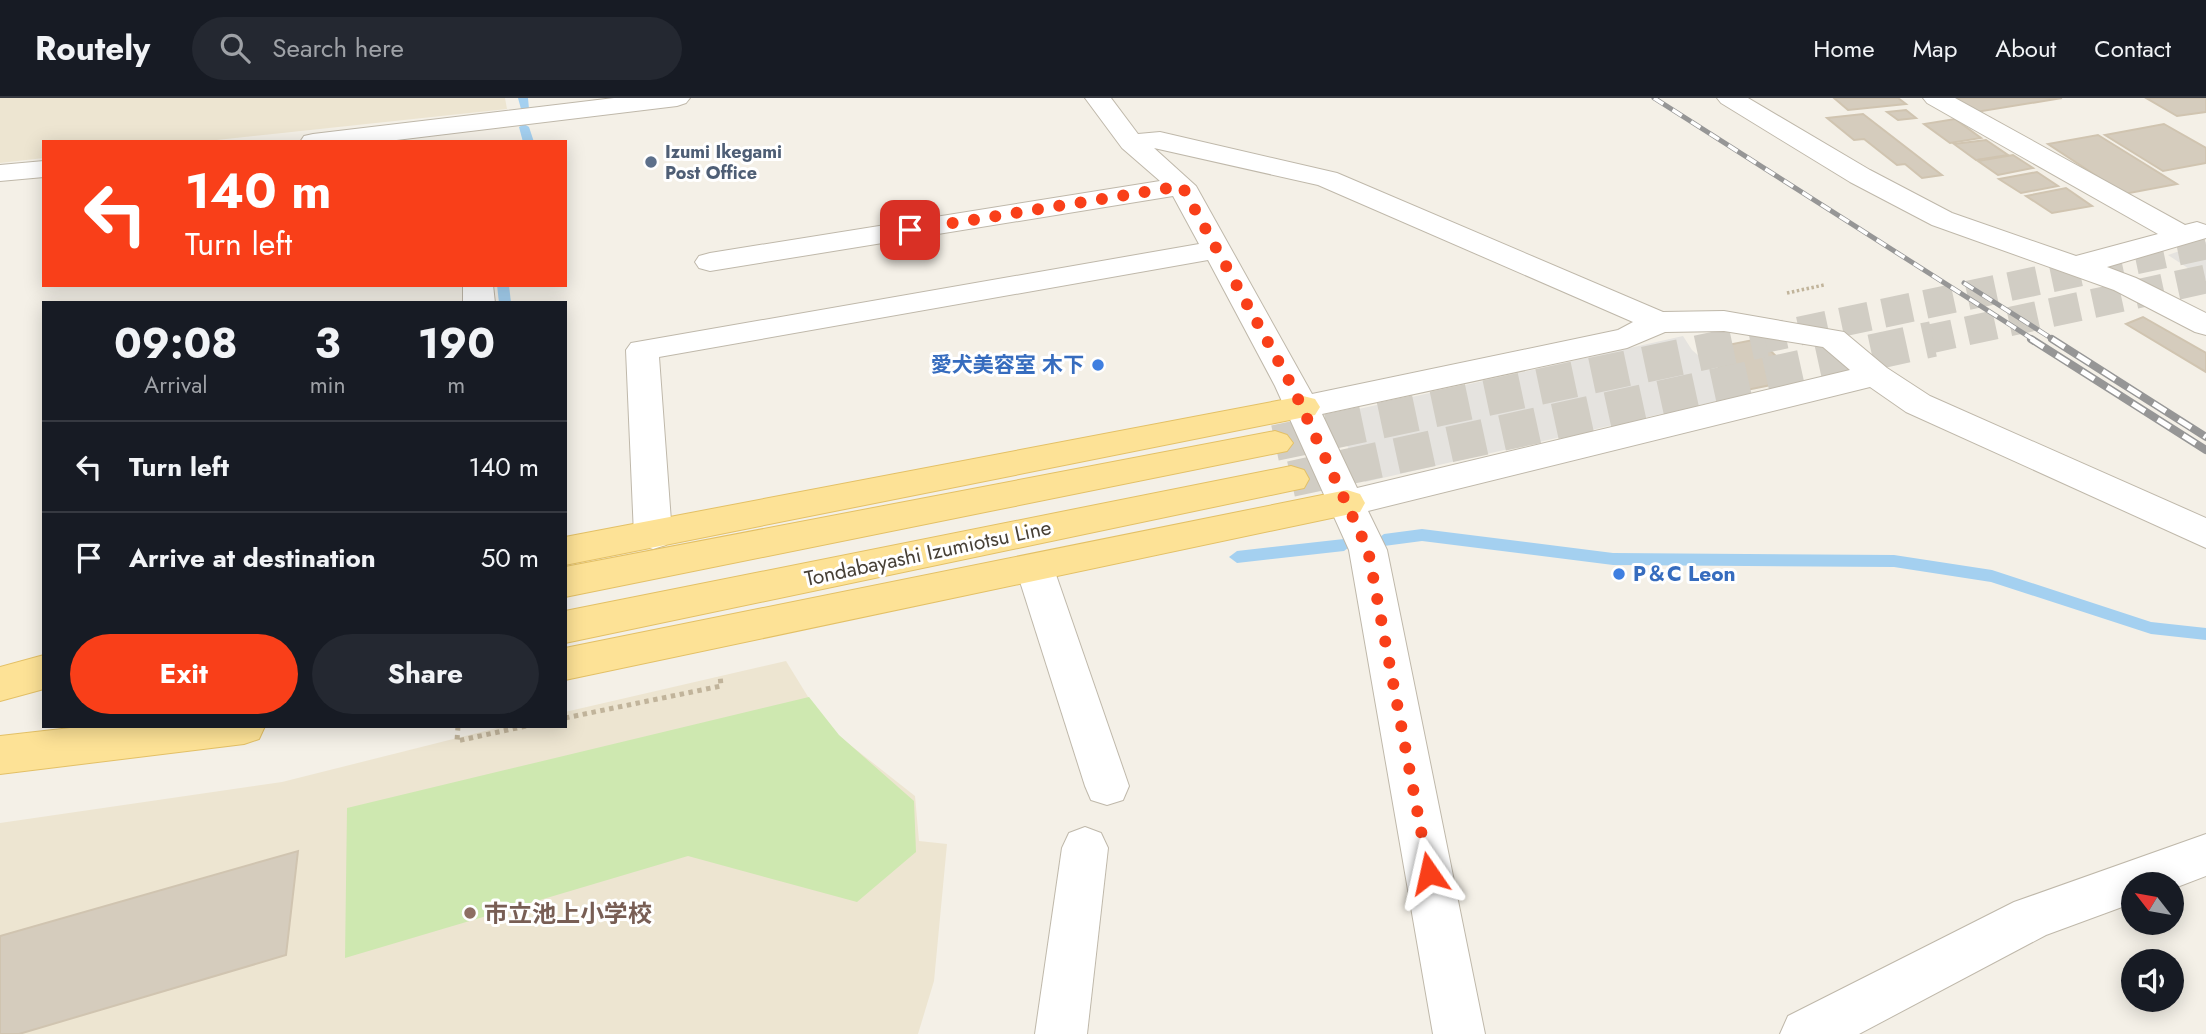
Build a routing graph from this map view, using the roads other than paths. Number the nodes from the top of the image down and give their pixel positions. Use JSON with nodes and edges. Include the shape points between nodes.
{"nodes":[{"id":1,"x":677,"y":98,"type":"edge"},
{"id":2,"x":1098,"y":98,"type":"edge"},
{"id":3,"x":1730,"y":98,"type":"edge"},
{"id":4,"x":1936,"y":98,"type":"edge"},
{"id":5,"x":502,"y":131,"type":"edge"},
{"id":6,"x":347,"y":140,"type":"edge"},
{"id":7,"x":1131,"y":142,"type":"junction"},
{"id":8,"x":42,"y":169,"type":"edge"},
{"id":9,"x":0,"y":173,"type":"edge"},
{"id":10,"x":1182,"y":186,"type":"junction"},
{"id":11,"x":2193,"y":232,"type":"edge"},
{"id":12,"x":1216,"y":250,"type":"junction"},
{"id":13,"x":710,"y":262,"type":"dead end"},
{"id":14,"x":2078,"y":265,"type":"junction"},
{"id":15,"x":2198,"y":314,"type":"edge"},
{"id":16,"x":1659,"y":322,"type":"junction"},
{"id":17,"x":1875,"y":375,"type":"junction"},
{"id":18,"x":1303,"y":407,"type":"junction"},
{"id":19,"x":1275,"y":443,"type":"tunnel mouth"},
{"id":20,"x":1290,"y":479,"type":"tunnel mouth"},
{"id":21,"x":1347,"y":503,"type":"junction"},
{"id":22,"x":2206,"y":534,"type":"edge"},
{"id":23,"x":653,"y":535,"type":"junction"},
{"id":24,"x":567,"y":551,"type":"edge"},
{"id":25,"x":1035,"y":569,"type":"junction"},
{"id":26,"x":567,"y":582,"type":"edge"},
{"id":27,"x":567,"y":627,"type":"edge"},
{"id":28,"x":567,"y":664,"type":"edge"},
{"id":29,"x":42,"y":673,"type":"edge"},
{"id":30,"x":0,"y":684,"type":"edge"},
{"id":31,"x":42,"y":684,"type":"edge"},
{"id":32,"x":0,"y":693,"type":"edge"},
{"id":33,"x":68,"y":728,"type":"edge"},
{"id":34,"x":227,"y":728,"type":"edge"},
{"id":35,"x":0,"y":742,"type":"edge"},
{"id":36,"x":0,"y":755,"type":"edge"},
{"id":37,"x":1107,"y":786,"type":"dead end"},
{"id":38,"x":1085,"y":848,"type":"dead end"},
{"id":39,"x":2206,"y":855,"type":"edge"},
{"id":40,"x":1061,"y":1034,"type":"edge"},
{"id":41,"x":1459,"y":1034,"type":"edge"},
{"id":42,"x":1806,"y":1034,"type":"edge"}],
"edges":[{"from":1,"to":5,"type":"street"},
{"from":2,"to":7,"type":"street"},
{"from":3,"to":14,"type":"street","via":[[1942,219]]},
{"from":4,"to":11,"type":"street"},
{"from":5,"to":6,"type":"street"},
{"from":7,"to":10,"type":"street"},
{"from":7,"to":16,"type":"street","via":[[1160,140],[1328,179]]},
{"from":8,"to":9,"type":"street"},
{"from":10,"to":12,"type":"street"},
{"from":10,"to":13,"type":"street","via":[[772,242]]},
{"from":11,"to":14,"type":"street"},
{"from":12,"to":18,"type":"street"},
{"from":12,"to":23,"type":"street","via":[[642,350]]},
{"from":14,"to":15,"type":"street"},
{"from":16,"to":17,"type":"street","via":[[1724,321],[1833,339]]},
{"from":16,"to":18,"type":"street","via":[[1627,338]]},
{"from":17,"to":21,"type":"street"},
{"from":17,"to":22,"type":"street","via":[[1918,404]]},
{"from":18,"to":21,"type":"street"},
{"from":18,"to":23,"type":"main road"},
{"from":19,"to":26,"type":"main road","name":"Tondabayashi Izumiotsu Line"},
{"from":20,"to":27,"type":"main road","name":"Tondabayashi Izumiotsu Line"},
{"from":21,"to":25,"type":"main road"},
{"from":21,"to":41,"type":"street","via":[[1368,550]]},
{"from":23,"to":24,"type":"main road"},
{"from":25,"to":28,"type":"main road"},
{"from":25,"to":37,"type":"street"},
{"from":29,"to":30,"type":"main road"},
{"from":31,"to":32,"type":"main road"},
{"from":33,"to":35,"type":"main road"},
{"from":34,"to":36,"type":"main road"},
{"from":38,"to":40,"type":"street"},
{"from":39,"to":42,"type":"street","via":[[2031,918]]}]}
